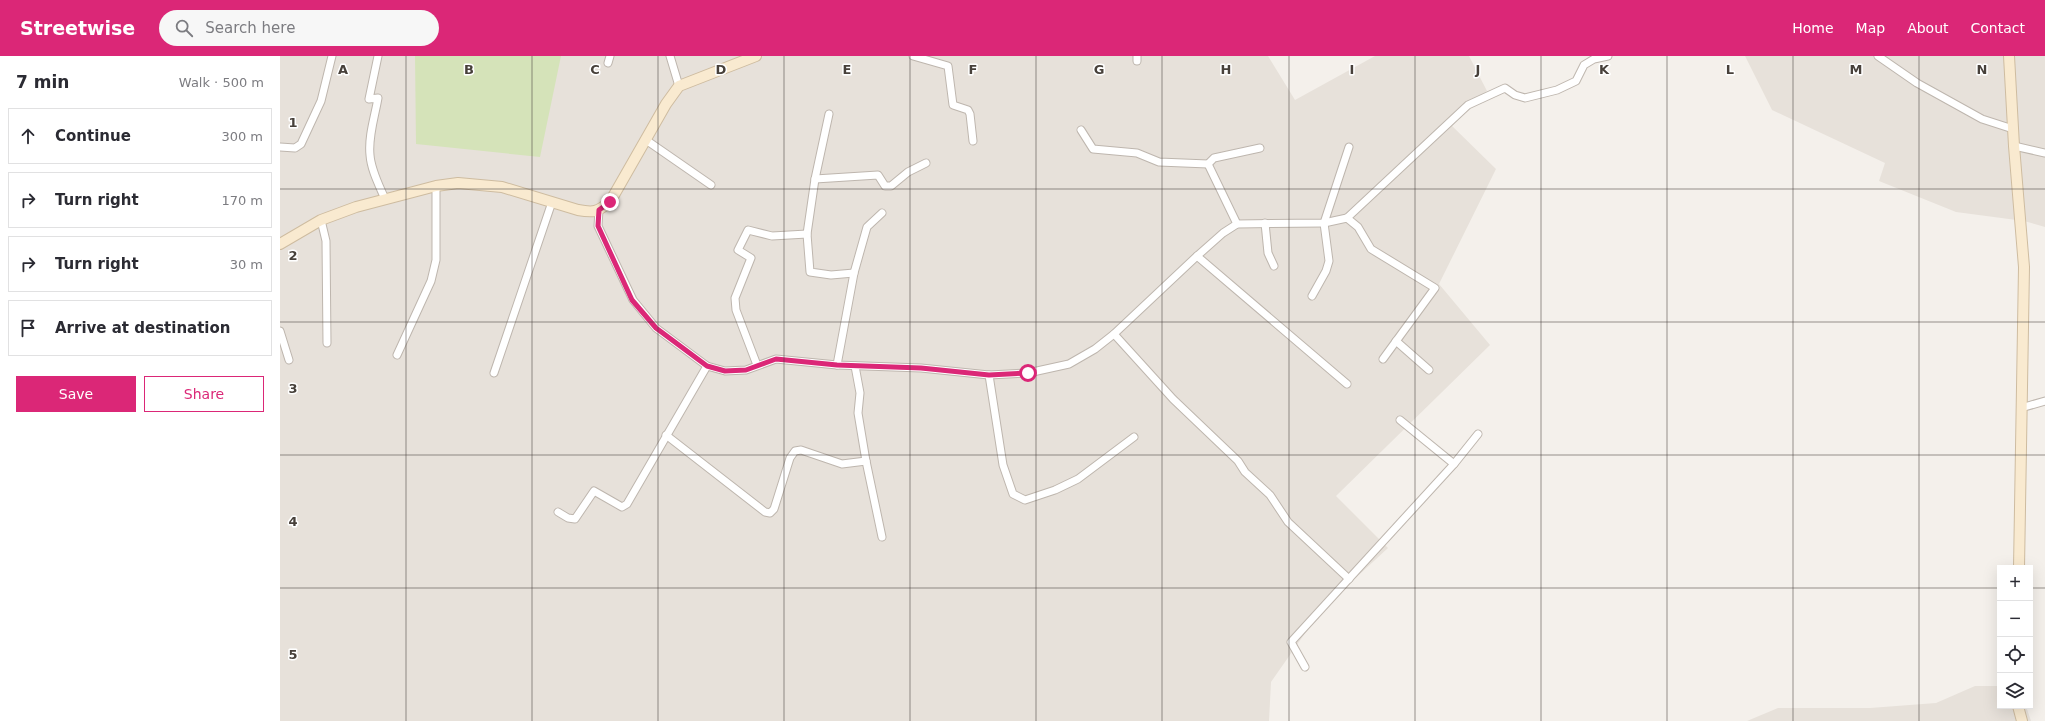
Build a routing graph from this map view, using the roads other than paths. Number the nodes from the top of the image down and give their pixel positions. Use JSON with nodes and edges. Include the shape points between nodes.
{"nodes":[{"id":1,"x":332,"y":56,"type":"edge"},
{"id":2,"x":378,"y":56,"type":"edge"},
{"id":3,"x":670,"y":56,"type":"edge"},
{"id":4,"x":756,"y":56,"type":"edge"},
{"id":5,"x":913,"y":56,"type":"edge"},
{"id":6,"x":1608,"y":56,"type":"edge"},
{"id":7,"x":1878,"y":56,"type":"edge"},
{"id":8,"x":2010,"y":56,"type":"edge"},
{"id":9,"x":679,"y":86,"type":"junction"},
{"id":10,"x":829,"y":114,"type":"dead end"},
{"id":11,"x":2013,"y":129,"type":"junction"},
{"id":12,"x":1081,"y":130,"type":"dead end"},
{"id":13,"x":646,"y":140,"type":"junction"},
{"id":14,"x":973,"y":141,"type":"dead end"},
{"id":15,"x":2014,"y":146,"type":"junction"},
{"id":16,"x":280,"y":147,"type":"edge"},
{"id":17,"x":1260,"y":148,"type":"dead end"},
{"id":18,"x":1350,"y":148,"type":"dead end"},
{"id":19,"x":2045,"y":153,"type":"edge"},
{"id":20,"x":926,"y":163,"type":"dead end"},
{"id":21,"x":1208,"y":164,"type":"junction"},
{"id":22,"x":815,"y":179,"type":"junction"},
{"id":23,"x":436,"y":186,"type":"junction"},
{"id":24,"x":711,"y":186,"type":"dead end"},
{"id":25,"x":385,"y":199,"type":"junction"},
{"id":26,"x":552,"y":202,"type":"junction"},
{"id":27,"x":599,"y":210,"type":"junction"},
{"id":28,"x":882,"y":213,"type":"dead end"},
{"id":29,"x":1347,"y":218,"type":"junction"},
{"id":30,"x":320,"y":220,"type":"junction"},
{"id":31,"x":1264,"y":223,"type":"junction"},
{"id":32,"x":1324,"y":223,"type":"junction"},
{"id":33,"x":1237,"y":224,"type":"junction"},
{"id":34,"x":807,"y":234,"type":"junction"},
{"id":35,"x":280,"y":244,"type":"edge"},
{"id":36,"x":1197,"y":256,"type":"junction"},
{"id":37,"x":1274,"y":266,"type":"dead end"},
{"id":38,"x":854,"y":273,"type":"junction"},
{"id":39,"x":1312,"y":296,"type":"dead end"},
{"id":40,"x":280,"y":331,"type":"edge"},
{"id":41,"x":1114,"y":334,"type":"junction"},
{"id":42,"x":1396,"y":341,"type":"junction"},
{"id":43,"x":327,"y":343,"type":"dead end"},
{"id":44,"x":397,"y":355,"type":"dead end"},
{"id":45,"x":1383,"y":359,"type":"dead end"},
{"id":46,"x":289,"y":360,"type":"dead end"},
{"id":47,"x":757,"y":365,"type":"junction"},
{"id":48,"x":837,"y":365,"type":"junction"},
{"id":49,"x":707,"y":366,"type":"junction"},
{"id":50,"x":855,"y":366,"type":"junction"},
{"id":51,"x":1430,"y":370,"type":"dead end"},
{"id":52,"x":494,"y":373,"type":"dead end"},
{"id":53,"x":989,"y":375,"type":"junction"},
{"id":54,"x":1347,"y":384,"type":"dead end"},
{"id":55,"x":2045,"y":401,"type":"edge"},
{"id":56,"x":2021,"y":408,"type":"junction"},
{"id":57,"x":1400,"y":420,"type":"dead end"},
{"id":58,"x":1478,"y":434,"type":"dead end"},
{"id":59,"x":666,"y":435,"type":"junction"},
{"id":60,"x":1134,"y":437,"type":"dead end"},
{"id":61,"x":866,"y":461,"type":"junction"},
{"id":62,"x":1454,"y":464,"type":"junction"},
{"id":63,"x":558,"y":512,"type":"dead end"},
{"id":64,"x":882,"y":538,"type":"dead end"},
{"id":65,"x":2019,"y":565,"type":"edge"},
{"id":66,"x":1349,"y":579,"type":"junction"},
{"id":67,"x":1305,"y":667,"type":"dead end"},
{"id":68,"x":2019,"y":709,"type":"edge"},
{"id":69,"x":2022,"y":721,"type":"edge"}],
"edges":[{"from":1,"to":16,"type":"street","via":[[321,101],[301,144],[295,148]]},
{"from":2,"to":25,"type":"street","via":[[369,99],[378,98],[370,154],[372,168]]},
{"from":3,"to":9,"type":"street"},
{"from":4,"to":9,"type":"street"},
{"from":5,"to":14,"type":"street","via":[[948,66],[953,104],[968,110]]},
{"from":6,"to":29,"type":"street","via":[[1594,59],[1584,65],[1576,81],[1557,90],[1525,98],[1505,88],[1468,105]]},
{"from":7,"to":11,"type":"street","via":[[1917,83],[1982,119]]},
{"from":8,"to":11,"type":"street"},
{"from":9,"to":13,"type":"street"},
{"from":10,"to":22,"type":"street"},
{"from":11,"to":15,"type":"street"},
{"from":12,"to":21,"type":"street","via":[[1093,148],[1137,153],[1160,162]]},
{"from":13,"to":24,"type":"street"},
{"from":13,"to":27,"type":"street","via":[[610,202]]},
{"from":15,"to":19,"type":"street"},
{"from":15,"to":56,"type":"street","via":[[2024,267]]},
{"from":17,"to":21,"type":"street","via":[[1214,158]]},
{"from":18,"to":32,"type":"street"},
{"from":20,"to":22,"type":"street","via":[[908,172],[891,186],[885,186],[878,175]]},
{"from":21,"to":33,"type":"street"},
{"from":22,"to":34,"type":"street"},
{"from":23,"to":25,"type":"street"},
{"from":23,"to":26,"type":"street","via":[[458,183],[502,187]]},
{"from":23,"to":44,"type":"street","via":[[436,260],[431,280]]},
{"from":25,"to":30,"type":"street"},
{"from":26,"to":27,"type":"street","via":[[590,212]]},
{"from":26,"to":52,"type":"street"},
{"from":27,"to":49,"type":"street","via":[[598,226],[632,300],[656,328]]},
{"from":28,"to":38,"type":"street","via":[[867,227]]},
{"from":29,"to":32,"type":"street"},
{"from":29,"to":42,"type":"street","via":[[1358,227],[1371,249],[1435,288]]},
{"from":30,"to":35,"type":"street"},
{"from":30,"to":43,"type":"street","via":[[326,241]]},
{"from":31,"to":32,"type":"street"},
{"from":31,"to":33,"type":"street"},
{"from":31,"to":37,"type":"street","via":[[1268,253]]},
{"from":32,"to":39,"type":"street","via":[[1329,261]]},
{"from":33,"to":36,"type":"street"},
{"from":34,"to":38,"type":"street","via":[[810,272],[831,275]]},
{"from":34,"to":47,"type":"street","via":[[772,236],[748,230],[738,250],[751,258],[735,298],[736,310]]},
{"from":36,"to":41,"type":"street"},
{"from":36,"to":54,"type":"street"},
{"from":38,"to":48,"type":"street"},
{"from":40,"to":46,"type":"street"},
{"from":41,"to":53,"type":"street","via":[[1070,364],[1028,373]]},
{"from":41,"to":66,"type":"street","via":[[1173,399],[1238,461],[1245,472],[1270,496],[1288,522]]},
{"from":42,"to":45,"type":"street"},
{"from":42,"to":51,"type":"street"},
{"from":47,"to":48,"type":"street","via":[[776,359]]},
{"from":47,"to":49,"type":"street","via":[[746,370],[725,371]]},
{"from":48,"to":50,"type":"street"},
{"from":49,"to":59,"type":"street"},
{"from":50,"to":53,"type":"street","via":[[921,368]]},
{"from":50,"to":61,"type":"street","via":[[860,393],[858,413]]},
{"from":53,"to":60,"type":"street","via":[[1003,465],[1013,494],[1025,500],[1078,480]]},
{"from":55,"to":56,"type":"street"},
{"from":56,"to":65,"type":"street"},
{"from":57,"to":62,"type":"street"},
{"from":58,"to":62,"type":"street"},
{"from":59,"to":61,"type":"street","via":[[765,512],[770,513],[774,509],[790,458],[795,452],[801,450],[842,464]]},
{"from":59,"to":63,"type":"street","via":[[627,504],[622,507],[594,491],[575,519]]},
{"from":61,"to":64,"type":"street"},
{"from":62,"to":66,"type":"street"},
{"from":66,"to":67,"type":"street","via":[[1292,642]]},
{"from":68,"to":69,"type":"street"}]}
